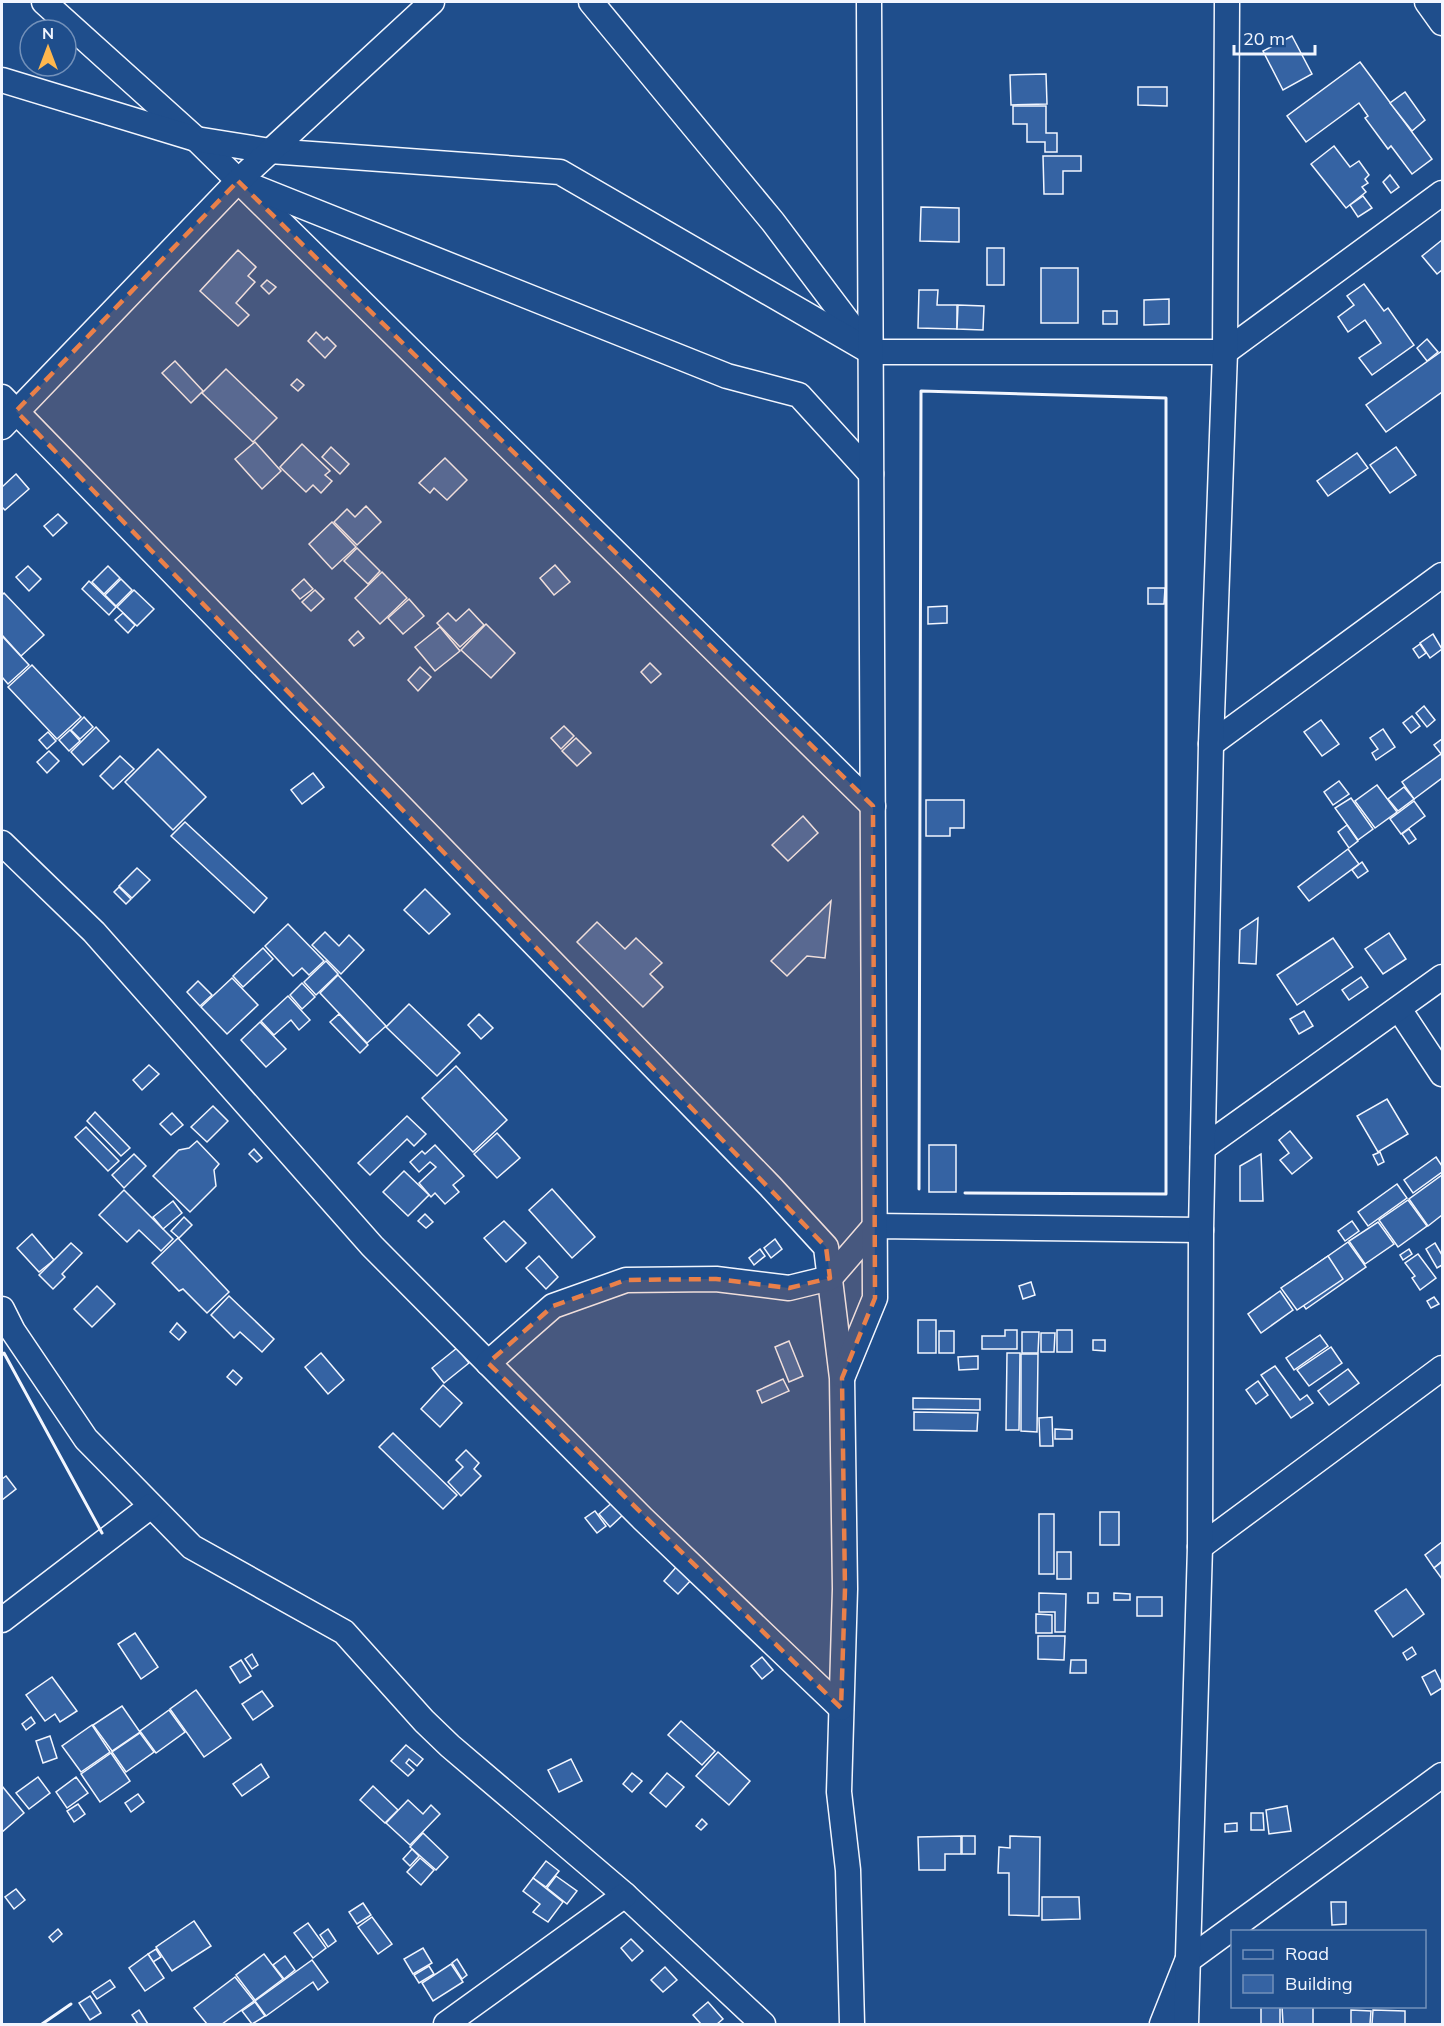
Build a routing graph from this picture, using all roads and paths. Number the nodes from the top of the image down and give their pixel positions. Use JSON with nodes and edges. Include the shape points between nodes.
{"nodes":[{"id":1,"x":44,"y":2,"type":"edge"},
{"id":2,"x":432,"y":2,"type":"edge"},
{"id":3,"x":591,"y":2,"type":"edge"},
{"id":4,"x":869,"y":2,"type":"edge"},
{"id":5,"x":1227,"y":2,"type":"edge"},
{"id":6,"x":1426,"y":2,"type":"edge"},
{"id":7,"x":1443,"y":23,"type":"edge"},
{"id":8,"x":2,"y":80,"type":"edge"},
{"id":9,"x":196,"y":139,"type":"junction"},
{"id":10,"x":270,"y":151,"type":"junction"},
{"id":11,"x":238,"y":181,"type":"junction"},
{"id":12,"x":1443,"y":194,"type":"edge"},
{"id":13,"x":871,"y":352,"type":"junction"},
{"id":14,"x":1225,"y":352,"type":"junction"},
{"id":15,"x":6,"y":412,"type":"edge"},
{"id":16,"x":871,"y":474,"type":"junction"},
{"id":17,"x":1443,"y":575,"type":"edge"},
{"id":18,"x":1210,"y":744,"type":"junction"},
{"id":19,"x":873,"y":806,"type":"junction"},
{"id":20,"x":2,"y":843,"type":"edge"},
{"id":21,"x":1443,"y":977,"type":"edge"},
{"id":22,"x":1399,"y":1009,"type":"junction"},
{"id":23,"x":1443,"y":1074,"type":"edge"},
{"id":24,"x":1203,"y":1148,"type":"junction"},
{"id":25,"x":875,"y":1226,"type":"junction"},
{"id":26,"x":1201,"y":1230,"type":"junction"},
{"id":27,"x":830,"y":1278,"type":"junction"},
{"id":28,"x":2,"y":1310,"type":"edge"},
{"id":29,"x":7,"y":1335,"type":"edge"},
{"id":30,"x":488,"y":1363,"type":"junction"},
{"id":31,"x":1443,"y":1368,"type":"edge"},
{"id":32,"x":842,"y":1378,"type":"junction"},
{"id":33,"x":151,"y":1506,"type":"junction"},
{"id":34,"x":1200,"y":1547,"type":"junction"},
{"id":35,"x":2,"y":1620,"type":"edge"},
{"id":36,"x":841,"y":1708,"type":"junction"},
{"id":37,"x":1437,"y":1784,"type":"edge"},
{"id":38,"x":625,"y":1895,"type":"junction"},
{"id":39,"x":1187,"y":1961,"type":"junction"},
{"id":40,"x":446,"y":2025,"type":"edge"},
{"id":41,"x":763,"y":2025,"type":"edge"},
{"id":42,"x":852,"y":2025,"type":"edge"},
{"id":43,"x":1162,"y":2025,"type":"edge"},
{"id":44,"x":1186,"y":2025,"type":"edge"}],
"edges":[{"from":1,"to":9,"type":"street"},
{"from":2,"to":10,"type":"street"},
{"from":3,"to":13,"type":"street","via":[[773,222]]},
{"from":4,"to":13,"type":"street"},
{"from":5,"to":14,"type":"street"},
{"from":6,"to":7,"type":"street"},
{"from":8,"to":9,"type":"street"},
{"from":9,"to":10,"type":"street"},
{"from":9,"to":11,"type":"street"},
{"from":10,"to":11,"type":"street"},
{"from":10,"to":13,"type":"street","via":[[560,172]]},
{"from":11,"to":15,"type":"street"},
{"from":11,"to":16,"type":"street","via":[[727,376],[799,395]]},
{"from":11,"to":19,"type":"street"},
{"from":12,"to":14,"type":"street"},
{"from":13,"to":14,"type":"street"},
{"from":13,"to":16,"type":"street"},
{"from":14,"to":18,"type":"street"},
{"from":15,"to":27,"type":"street","via":[[770,1186],[826,1247]]},
{"from":16,"to":19,"type":"street"},
{"from":17,"to":18,"type":"street"},
{"from":18,"to":24,"type":"street"},
{"from":19,"to":25,"type":"street"},
{"from":20,"to":30,"type":"street","via":[[94,932],[372,1246]]},
{"from":21,"to":22,"type":"street"},
{"from":22,"to":23,"type":"street"},
{"from":22,"to":24,"type":"street"},
{"from":24,"to":26,"type":"street"},
{"from":25,"to":26,"type":"street"},
{"from":25,"to":27,"type":"street"},
{"from":25,"to":32,"type":"street","via":[[875,1298]]},
{"from":26,"to":34,"type":"street"},
{"from":27,"to":30,"type":"street","via":[[789,1288],[716,1279],[626,1280],[553,1306]]},
{"from":27,"to":32,"type":"street"},
{"from":28,"to":29,"type":"street"},
{"from":29,"to":33,"type":"street","via":[[86,1439]]},
{"from":30,"to":36,"type":"street"},
{"from":31,"to":34,"type":"street"},
{"from":32,"to":36,"type":"street","via":[[845,1589]]},
{"from":33,"to":35,"type":"street"},
{"from":33,"to":38,"type":"street","via":[[192,1547],[344,1632],[424,1721]]},
{"from":34,"to":39,"type":"street"},
{"from":36,"to":42,"type":"street","via":[[839,1792],[848,1870]]},
{"from":37,"to":39,"type":"street"},
{"from":38,"to":40,"type":"street"},
{"from":38,"to":41,"type":"street"},
{"from":39,"to":43,"type":"street"},
{"from":39,"to":44,"type":"street"}]}
